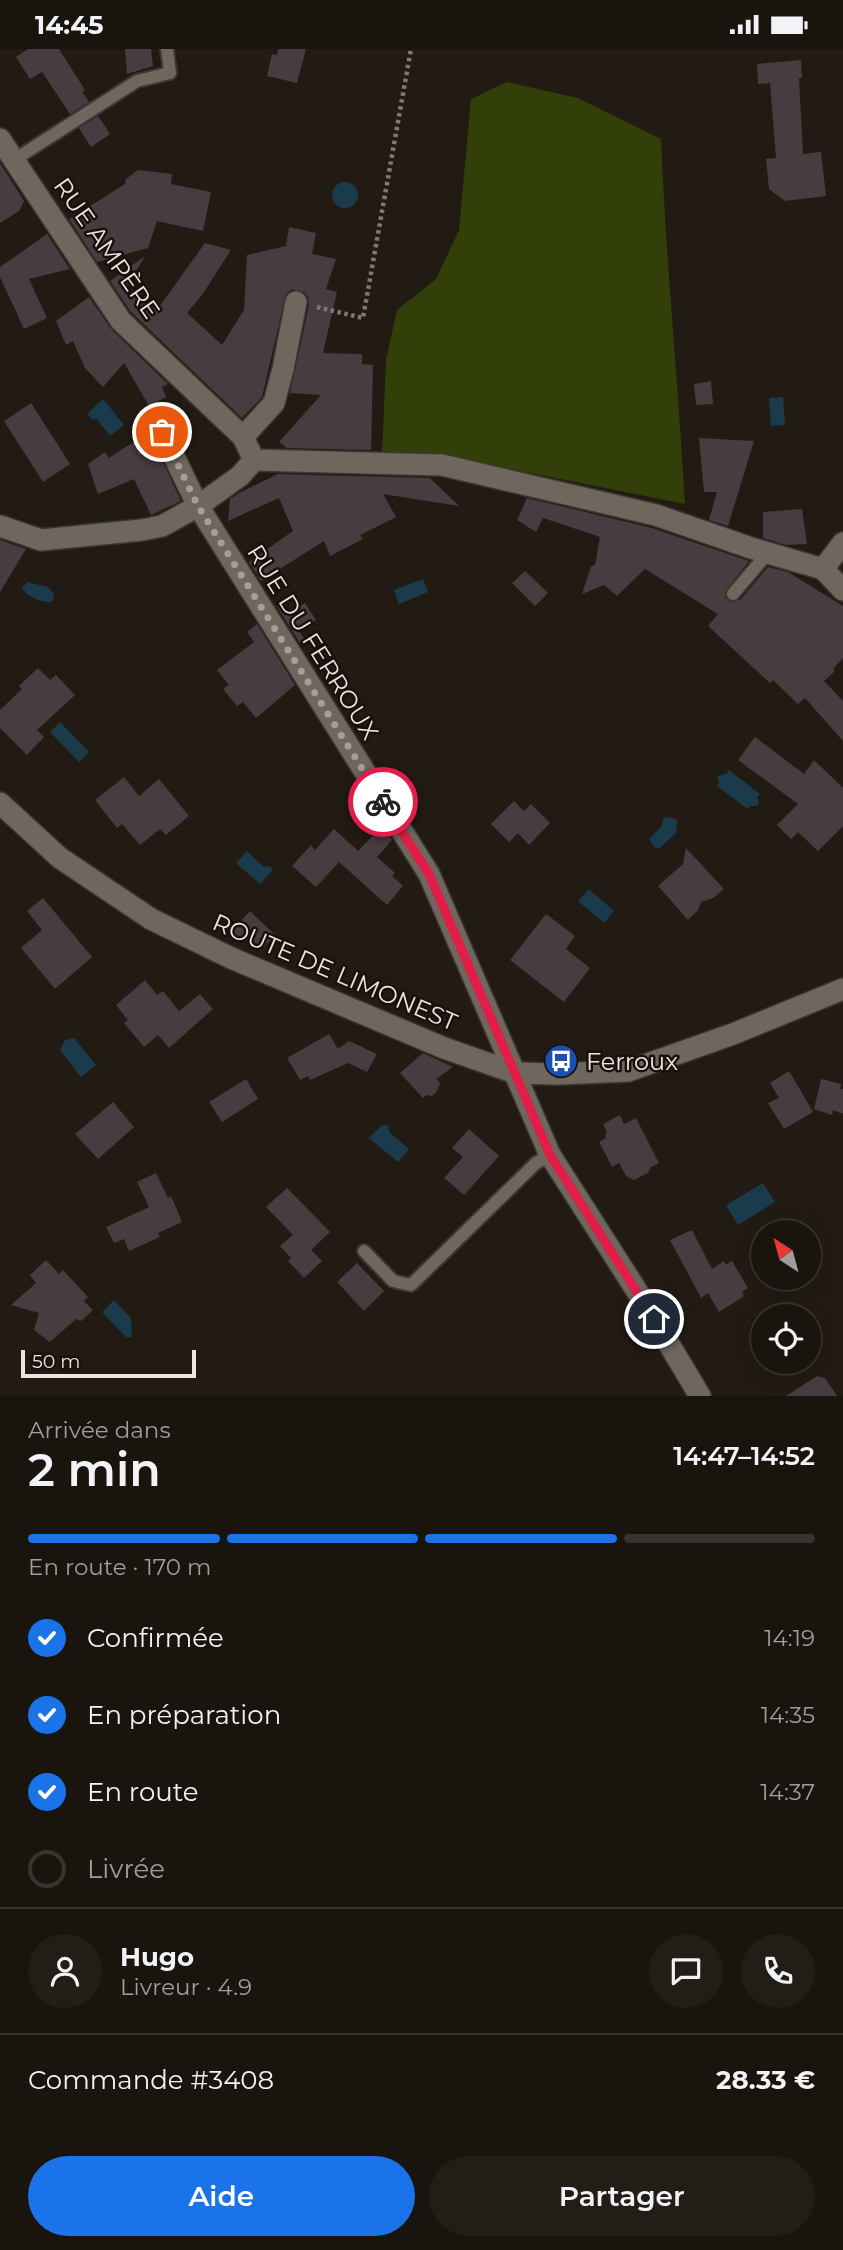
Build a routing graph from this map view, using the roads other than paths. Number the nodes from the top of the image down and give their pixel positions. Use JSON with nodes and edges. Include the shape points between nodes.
{"nodes":[{"id":1,"x":167,"y":49,"type":"edge"},
{"id":2,"x":0,"y":139,"type":"edge"},
{"id":3,"x":14,"y":160,"type":"junction"},
{"id":4,"x":296,"y":302,"type":"road end"},
{"id":5,"x":162,"y":432,"type":"dead end"},
{"id":6,"x":243,"y":437,"type":"junction"},
{"id":7,"x":254,"y":460,"type":"junction"},
{"id":8,"x":198,"y":506,"type":"junction"},
{"id":9,"x":0,"y":526,"type":"edge"},
{"id":10,"x":843,"y":543,"type":"edge"},
{"id":11,"x":764,"y":552,"type":"junction"},
{"id":12,"x":823,"y":569,"type":"junction"},
{"id":13,"x":843,"y":590,"type":"edge"},
{"id":14,"x":733,"y":594,"type":"dead end"},
{"id":15,"x":0,"y":803,"type":"edge"},
{"id":16,"x":843,"y":989,"type":"edge"},
{"id":17,"x":515,"y":1073,"type":"junction"},
{"id":18,"x":550,"y":1155,"type":"junction"},
{"id":19,"x":364,"y":1251,"type":"dead end"},
{"id":20,"x":700,"y":1396,"type":"edge"}],
"edges":[{"from":1,"to":3,"type":"lane","via":[[170,73],[137,81]]},
{"from":2,"to":3,"type":"street","name":"RUE AMPÈRE"},
{"from":3,"to":6,"type":"street","name":"RUE AMPÈRE","via":[[121,321]]},
{"from":4,"to":6,"type":"street","via":[[274,403]]},
{"from":5,"to":8,"type":"street","name":"RUE DU FERROUX"},
{"from":6,"to":7,"type":"street"},
{"from":7,"to":8,"type":"street"},
{"from":7,"to":11,"type":"street","via":[[442,465],[656,515]]},
{"from":8,"to":9,"type":"street","via":[[162,526],[142,530],[41,540]]},
{"from":8,"to":17,"type":"street","name":"RUE DU FERROUX","via":[[429,874]]},
{"from":10,"to":12,"type":"street"},
{"from":11,"to":12,"type":"street"},
{"from":11,"to":14,"type":"lane"},
{"from":12,"to":13,"type":"street"},
{"from":15,"to":17,"type":"street","name":"ROUTE DE LIMONEST","via":[[60,858],[151,919],[231,958]]},
{"from":16,"to":17,"type":"street","name":"ROUTE DE LIMONEST","via":[[628,1070]]},
{"from":17,"to":18,"type":"street","name":"RUE DU FERROUX"},
{"from":18,"to":19,"type":"lane","via":[[536,1163],[411,1285],[393,1282]]},
{"from":18,"to":20,"type":"street","name":"RUE DU FERROUX"}]}
